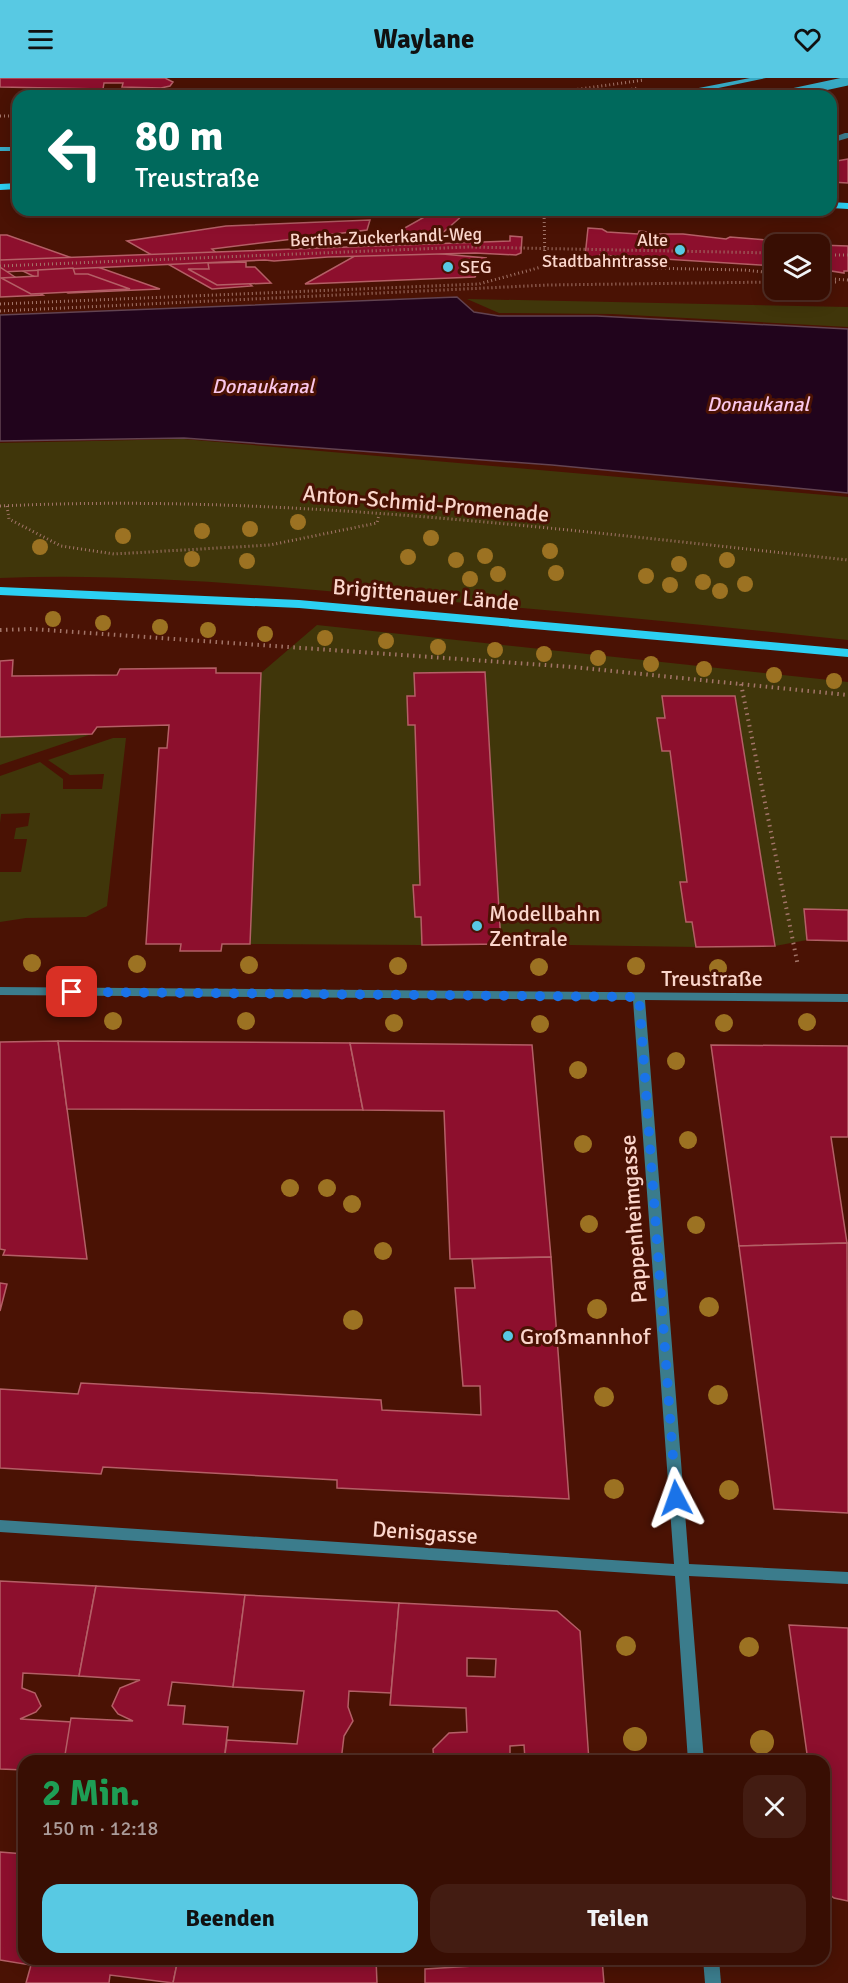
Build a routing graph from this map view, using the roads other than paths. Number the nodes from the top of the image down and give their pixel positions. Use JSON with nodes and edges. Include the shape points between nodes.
{"nodes":[{"id":1,"x":762,"y":78,"type":"edge"},
{"id":2,"x":848,"y":81,"type":"edge"},
{"id":3,"x":699,"y":90,"type":"edge"},
{"id":4,"x":806,"y":90,"type":"edge"},
{"id":5,"x":0,"y":591,"type":"edge"},
{"id":6,"x":848,"y":653,"type":"edge"},
{"id":7,"x":0,"y":991,"type":"edge"},
{"id":8,"x":639,"y":997,"type":"junction"},
{"id":9,"x":848,"y":998,"type":"edge"},
{"id":10,"x":0,"y":1526,"type":"edge"},
{"id":11,"x":681,"y":1570,"type":"junction"},
{"id":12,"x":848,"y":1578,"type":"edge"},
{"id":13,"x":696,"y":1755,"type":"edge"},
{"id":14,"x":712,"y":1965,"type":"edge"},
{"id":15,"x":713,"y":1983,"type":"edge"}],
"edges":[{"from":1,"to":3,"type":"main road"},
{"from":2,"to":4,"type":"main road","bridge":true},
{"from":5,"to":6,"type":"main road","name":"Brigittenauer Lände","via":[[299,604]]},
{"from":7,"to":8,"type":"street","name":"Treustraße"},
{"from":8,"to":9,"type":"street","name":"Treustraße"},
{"from":8,"to":11,"type":"street","name":"Pappenheimgasse"},
{"from":10,"to":11,"type":"street","name":"Denisgasse"},
{"from":11,"to":12,"type":"street","name":"Denisgasse"},
{"from":11,"to":13,"type":"street","name":"Pappenheimgasse"},
{"from":14,"to":15,"type":"street"}]}
